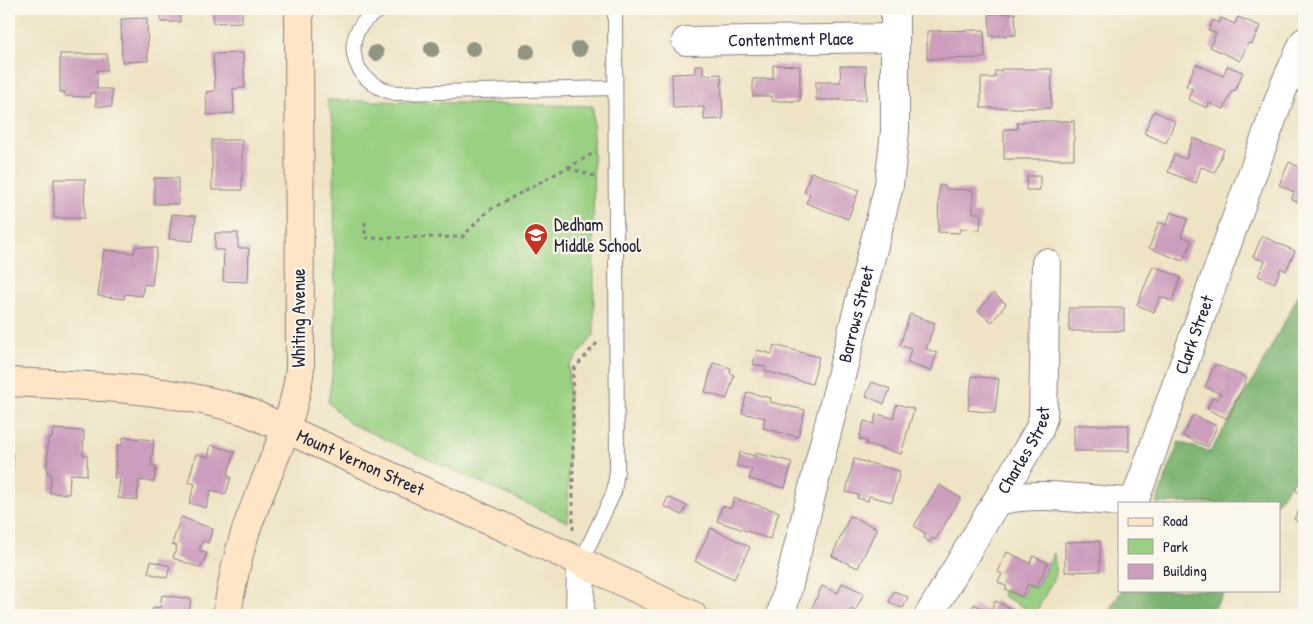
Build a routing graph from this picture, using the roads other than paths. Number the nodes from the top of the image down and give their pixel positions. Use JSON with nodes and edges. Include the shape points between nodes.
{"nodes":[{"id":1,"x":299,"y":9,"type":"edge"},
{"id":2,"x":382,"y":9,"type":"edge"},
{"id":3,"x":615,"y":9,"type":"edge"},
{"id":4,"x":895,"y":9,"type":"edge"},
{"id":5,"x":895,"y":38,"type":"junction"},
{"id":6,"x":686,"y":41,"type":"dead end"},
{"id":7,"x":1304,"y":42,"type":"edge"},
{"id":8,"x":615,"y":88,"type":"junction"},
{"id":9,"x":1046,"y":263,"type":"dead end"},
{"id":10,"x":9,"y":382,"type":"edge"},
{"id":11,"x":286,"y":429,"type":"junction"},
{"id":12,"x":998,"y":501,"type":"junction"},
{"id":13,"x":581,"y":562,"type":"junction"},
{"id":14,"x":227,"y":615,"type":"edge"},
{"id":15,"x":580,"y":615,"type":"edge"},
{"id":16,"x":692,"y":615,"type":"edge"},
{"id":17,"x":781,"y":615,"type":"edge"},
{"id":18,"x":930,"y":615,"type":"edge"}],
"edges":[{"from":1,"to":11,"type":"street","name":"Whiting Avenue","via":[[300,368],[297,394]]},
{"from":2,"to":8,"type":"lane","via":[[368,17],[354,43],[354,57],[360,71],[382,90]]},
{"from":3,"to":8,"type":"lane"},
{"from":4,"to":5,"type":"street","name":"Barrows Street"},
{"from":5,"to":6,"type":"street","name":"Contentment Place"},
{"from":5,"to":17,"type":"street","name":"Barrows Street","via":[[895,131],[889,185]]},
{"from":7,"to":12,"type":"street","name":"Clark Street","via":[[1270,123],[1137,494],[1126,502],[1034,497]]},
{"from":8,"to":13,"type":"lane","via":[[617,470],[611,499]]},
{"from":9,"to":12,"type":"street","name":"Charles Street","via":[[1043,417],[1039,430]]},
{"from":10,"to":11,"type":"street","name":"Mount Vernon Street","via":[[123,388],[182,395],[248,412]]},
{"from":11,"to":13,"type":"street","name":"Mount Vernon Street"},
{"from":11,"to":14,"type":"street","name":"Whiting Avenue","via":[[246,530],[233,575]]},
{"from":12,"to":18,"type":"street","name":"Charles Street"},
{"from":13,"to":15,"type":"street"},
{"from":13,"to":16,"type":"street","name":"Mount Vernon Street"}]}
